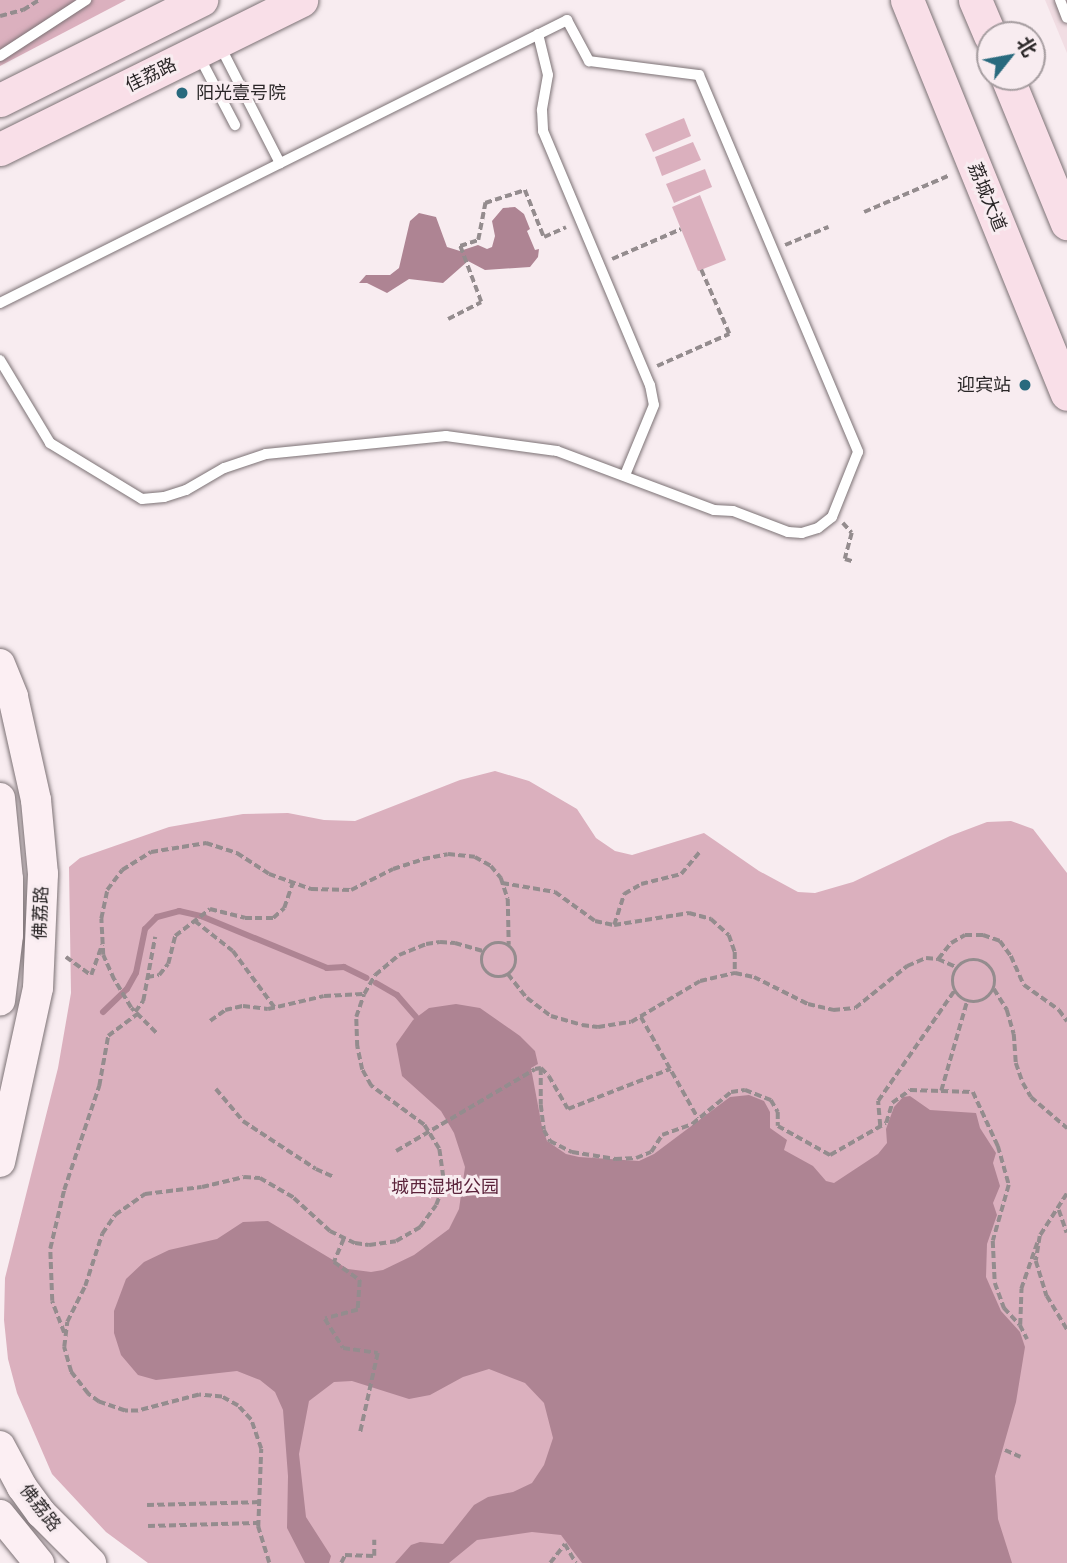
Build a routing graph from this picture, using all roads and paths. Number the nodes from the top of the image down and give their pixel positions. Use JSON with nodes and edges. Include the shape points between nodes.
{"nodes":[{"id":1,"x":39,"y":0,"type":"edge"},
{"id":2,"x":86,"y":0,"type":"edge"},
{"id":3,"x":201,"y":0,"type":"edge"},
{"id":4,"x":301,"y":0,"type":"edge"},
{"id":5,"x":907,"y":0,"type":"edge"},
{"id":6,"x":975,"y":0,"type":"edge"},
{"id":7,"x":1060,"y":0,"type":"edge"},
{"id":8,"x":0,"y":16,"type":"edge"},
{"id":9,"x":1067,"y":18,"type":"edge"},
{"id":10,"x":984,"y":21,"type":"edge"},
{"id":11,"x":538,"y":34,"type":"junction"},
{"id":12,"x":207,"y":47,"type":"junction"},
{"id":13,"x":0,"y":56,"type":"edge"},
{"id":14,"x":1013,"y":91,"type":"edge"},
{"id":15,"x":0,"y":100,"type":"edge"},
{"id":16,"x":235,"y":125,"type":"dead end"},
{"id":17,"x":0,"y":149,"type":"edge"},
{"id":18,"x":280,"y":163,"type":"junction"},
{"id":19,"x":974,"y":165,"type":"junction"},
{"id":20,"x":864,"y":212,"type":"dead end"},
{"id":21,"x":580,"y":221,"type":"junction"},
{"id":22,"x":1067,"y":223,"type":"edge"},
{"id":23,"x":828,"y":227,"type":"dead end"},
{"id":24,"x":681,"y":229,"type":"dead end"},
{"id":25,"x":773,"y":250,"type":"junction"},
{"id":26,"x":598,"y":265,"type":"junction"},
{"id":27,"x":701,"y":270,"type":"dead end"},
{"id":28,"x":0,"y":303,"type":"edge"},
{"id":29,"x":448,"y":319,"type":"dead end"},
{"id":30,"x":0,"y":360,"type":"edge"},
{"id":31,"x":644,"y":371,"type":"junction"},
{"id":32,"x":1067,"y":394,"type":"edge"},
{"id":33,"x":625,"y":475,"type":"junction"},
{"id":34,"x":832,"y":517,"type":"junction"},
{"id":35,"x":855,"y":562,"type":"dead end"},
{"id":36,"x":0,"y":664,"type":"edge"},
{"id":37,"x":0,"y":798,"type":"edge"},
{"id":38,"x":701,"y":850,"type":"dead end"},
{"id":39,"x":293,"y":883,"type":"junction"},
{"id":40,"x":502,"y":883,"type":"junction"},
{"id":41,"x":195,"y":921,"type":"junction"},
{"id":42,"x":614,"y":925,"type":"junction"},
{"id":43,"x":155,"y":937,"type":"dead end"},
{"id":44,"x":102,"y":943,"type":"junction"},
{"id":45,"x":509,"y":945,"type":"junction"},
{"id":46,"x":483,"y":951,"type":"junction"},
{"id":47,"x":65,"y":957,"type":"dead end"},
{"id":48,"x":938,"y":959,"type":"junction"},
{"id":49,"x":958,"y":968,"type":"junction"},
{"id":50,"x":735,"y":973,"type":"junction"},
{"id":51,"x":509,"y":974,"type":"junction"},
{"id":52,"x":147,"y":977,"type":"junction"},
{"id":53,"x":994,"y":989,"type":"junction"},
{"id":54,"x":955,"y":990,"type":"junction"},
{"id":55,"x":364,"y":994,"type":"junction"},
{"id":56,"x":0,"y":1001,"type":"edge"},
{"id":57,"x":967,"y":1001,"type":"junction"},
{"id":58,"x":275,"y":1007,"type":"junction"},
{"id":59,"x":135,"y":1011,"type":"junction"},
{"id":60,"x":641,"y":1017,"type":"junction"},
{"id":61,"x":210,"y":1021,"type":"dead end"},
{"id":62,"x":1067,"y":1021,"type":"edge"},
{"id":63,"x":156,"y":1033,"type":"dead end"},
{"id":64,"x":541,"y":1068,"type":"junction"},
{"id":65,"x":670,"y":1069,"type":"junction"},
{"id":66,"x":216,"y":1089,"type":"dead end"},
{"id":67,"x":941,"y":1091,"type":"junction"},
{"id":68,"x":698,"y":1118,"type":"junction"},
{"id":69,"x":880,"y":1126,"type":"junction"},
{"id":70,"x":1067,"y":1128,"type":"edge"},
{"id":71,"x":431,"y":1130,"type":"junction"},
{"id":72,"x":396,"y":1151,"type":"dead end"},
{"id":73,"x":0,"y":1162,"type":"edge"},
{"id":74,"x":334,"y":1177,"type":"dead end"},
{"id":75,"x":1067,"y":1194,"type":"edge"},
{"id":76,"x":1059,"y":1210,"type":"junction"},
{"id":77,"x":1067,"y":1233,"type":"edge"},
{"id":78,"x":1040,"y":1236,"type":"junction"},
{"id":79,"x":344,"y":1239,"type":"junction"},
{"id":80,"x":1020,"y":1325,"type":"junction"},
{"id":81,"x":1067,"y":1329,"type":"edge"},
{"id":82,"x":64,"y":1334,"type":"junction"},
{"id":83,"x":1027,"y":1339,"type":"dead end"},
{"id":84,"x":360,"y":1434,"type":"dead end"},
{"id":85,"x":0,"y":1446,"type":"edge"},
{"id":86,"x":1005,"y":1450,"type":"dead end"},
{"id":87,"x":1021,"y":1457,"type":"dead end"},
{"id":88,"x":259,"y":1502,"type":"junction"},
{"id":89,"x":147,"y":1505,"type":"dead end"},
{"id":90,"x":0,"y":1515,"type":"edge"},
{"id":91,"x":258,"y":1523,"type":"junction"},
{"id":92,"x":148,"y":1526,"type":"dead end"},
{"id":93,"x":374,"y":1540,"type":"dead end"},
{"id":94,"x":39,"y":1563,"type":"edge"},
{"id":95,"x":91,"y":1563,"type":"edge"},
{"id":96,"x":269,"y":1563,"type":"edge"},
{"id":97,"x":341,"y":1563,"type":"edge"},
{"id":98,"x":550,"y":1563,"type":"edge"},
{"id":99,"x":576,"y":1563,"type":"edge"}],
"edges":[{"from":1,"to":8,"type":"path"},
{"from":2,"to":13,"type":"lane"},
{"from":3,"to":15,"type":"main road"},
{"from":4,"to":12,"type":"main road","name":"佳荔路"},
{"from":5,"to":19,"type":"main road","name":"荔城大道"},
{"from":6,"to":10,"type":"main road"},
{"from":7,"to":9,"type":"lane"},
{"from":11,"to":18,"type":"lane"},
{"from":11,"to":21,"type":"lane","via":[[548,75],[543,131]]},
{"from":11,"to":25,"type":"lane","via":[[567,20],[589,61],[699,75]]},
{"from":12,"to":16,"type":"lane"},
{"from":12,"to":17,"type":"main road","name":"佳荔路"},
{"from":12,"to":18,"type":"lane"},
{"from":14,"to":22,"type":"main road"},
{"from":18,"to":28,"type":"lane"},
{"from":19,"to":20,"type":"path"},
{"from":19,"to":32,"type":"main road","name":"荔城大道"},
{"from":21,"to":26,"type":"lane"},
{"from":21,"to":29,"type":"path","via":[[544,237],[525,190],[485,203],[478,240],[460,246],[481,302]]},
{"from":23,"to":25,"type":"path"},
{"from":24,"to":26,"type":"path"},
{"from":25,"to":34,"type":"lane","via":[[858,452]]},
{"from":26,"to":31,"type":"lane"},
{"from":27,"to":31,"type":"path","via":[[729,334]]},
{"from":30,"to":33,"type":"lane","via":[[50,443],[142,499],[164,497],[266,454],[446,436],[557,451]]},
{"from":31,"to":33,"type":"lane","via":[[654,405]]},
{"from":33,"to":34,"type":"lane","via":[[714,510],[733,511],[788,532],[818,528]]},
{"from":34,"to":35,"type":"path","via":[[852,533],[845,559]]},
{"from":36,"to":73,"type":"main road","name":"佛荔路","via":[[13,697],[36,800],[43,874],[38,988]]},
{"from":37,"to":56,"type":"main road","name":"佛荔路","via":[[8,879],[8,935]]},
{"from":38,"to":42,"type":"path","via":[[681,874],[641,884],[624,894]]},
{"from":39,"to":40,"type":"path","via":[[311,889],[351,890],[393,869],[448,854],[475,857],[491,866]]},
{"from":39,"to":41,"type":"path","via":[[284,908],[273,918],[244,918],[210,909]]},
{"from":39,"to":44,"type":"path","via":[[237,853],[206,843],[151,852],[122,870],[107,890]]},
{"from":40,"to":42,"type":"path","via":[[555,892],[595,921]]},
{"from":40,"to":45,"type":"path","via":[[508,899]]},
{"from":41,"to":52,"type":"path","via":[[175,936],[168,964],[159,975]]},
{"from":41,"to":58,"type":"path","via":[[233,951]]},
{"from":42,"to":50,"type":"path","via":[[690,913],[711,919],[729,935]]},
{"from":43,"to":52,"type":"path"},
{"from":44,"to":47,"type":"path","via":[[91,975]]},
{"from":44,"to":59,"type":"path","via":[[114,980]]},
{"from":45,"to":46,"type":"path","via":[[495,943]]},
{"from":45,"to":51,"type":"path","via":[[516,962]]},
{"from":46,"to":51,"type":"path","via":[[486,971],[498,977]]},
{"from":46,"to":55,"type":"path","via":[[440,942],[411,948],[386,964]]},
{"from":48,"to":49,"type":"path"},
{"from":48,"to":50,"type":"path","via":[[926,958],[907,966],[855,1008],[833,1010]]},
{"from":48,"to":62,"type":"path","via":[[965,935],[1000,941],[1024,985]]},
{"from":49,"to":53,"type":"path","via":[[981,961],[993,972]]},
{"from":49,"to":54,"type":"path"},
{"from":50,"to":60,"type":"path","via":[[700,981]]},
{"from":51,"to":60,"type":"path","via":[[527,998],[565,1021],[598,1027]]},
{"from":52,"to":59,"type":"path","via":[[143,1001]]},
{"from":53,"to":57,"type":"path","via":[[983,1001]]},
{"from":53,"to":70,"type":"path","via":[[1007,1010],[1023,1083],[1031,1097]]},
{"from":54,"to":57,"type":"path"},
{"from":54,"to":69,"type":"path","via":[[878,1101]]},
{"from":55,"to":58,"type":"path","via":[[324,996]]},
{"from":55,"to":71,"type":"path","via":[[355,1032],[362,1070],[372,1086]]},
{"from":57,"to":67,"type":"path"},
{"from":58,"to":61,"type":"path","via":[[243,1006],[225,1010]]},
{"from":59,"to":63,"type":"path"},
{"from":59,"to":82,"type":"path","via":[[108,1036],[99,1086],[64,1190],[50,1249],[52,1301]]},
{"from":60,"to":65,"type":"path"},
{"from":64,"to":65,"type":"path","via":[[568,1109]]},
{"from":64,"to":68,"type":"path","via":[[544,1130],[550,1141],[572,1152],[636,1158],[651,1152],[662,1135]]},
{"from":64,"to":71,"type":"path"},
{"from":65,"to":68,"type":"path"},
{"from":66,"to":74,"type":"path","via":[[243,1121]]},
{"from":67,"to":69,"type":"path","via":[[910,1090],[899,1096]]},
{"from":67,"to":80,"type":"path","via":[[972,1093],[998,1146],[1009,1185],[993,1241],[995,1283],[1004,1308]]},
{"from":68,"to":69,"type":"path","via":[[732,1092],[760,1093],[778,1112],[778,1126],[831,1155]]},
{"from":71,"to":72,"type":"path"},
{"from":71,"to":79,"type":"path","via":[[443,1177],[429,1217],[396,1241],[369,1245]]},
{"from":75,"to":76,"type":"path"},
{"from":76,"to":77,"type":"path"},
{"from":76,"to":78,"type":"path"},
{"from":78,"to":80,"type":"path","via":[[1021,1289]]},
{"from":78,"to":81,"type":"path","via":[[1037,1261],[1047,1296]]},
{"from":79,"to":82,"type":"path","via":[[294,1198],[260,1178],[145,1194],[115,1215],[102,1234]]},
{"from":79,"to":84,"type":"path","via":[[334,1262],[360,1280],[358,1310],[325,1319],[343,1348],[378,1353]]},
{"from":80,"to":83,"type":"path"},
{"from":82,"to":88,"type":"path","via":[[66,1360],[79,1384],[111,1407],[138,1411],[199,1395],[222,1397],[237,1406],[258,1434]]},
{"from":85,"to":95,"type":"main road","name":"佛荔路","via":[[41,1513]]},
{"from":86,"to":87,"type":"path"},
{"from":88,"to":89,"type":"path"},
{"from":88,"to":91,"type":"path"},
{"from":90,"to":94,"type":"main road","name":"佛荔路"},
{"from":91,"to":92,"type":"path"},
{"from":91,"to":96,"type":"path"},
{"from":93,"to":97,"type":"path","via":[[374,1556],[345,1555]]},
{"from":98,"to":99,"type":"path","via":[[565,1544]]}]}
